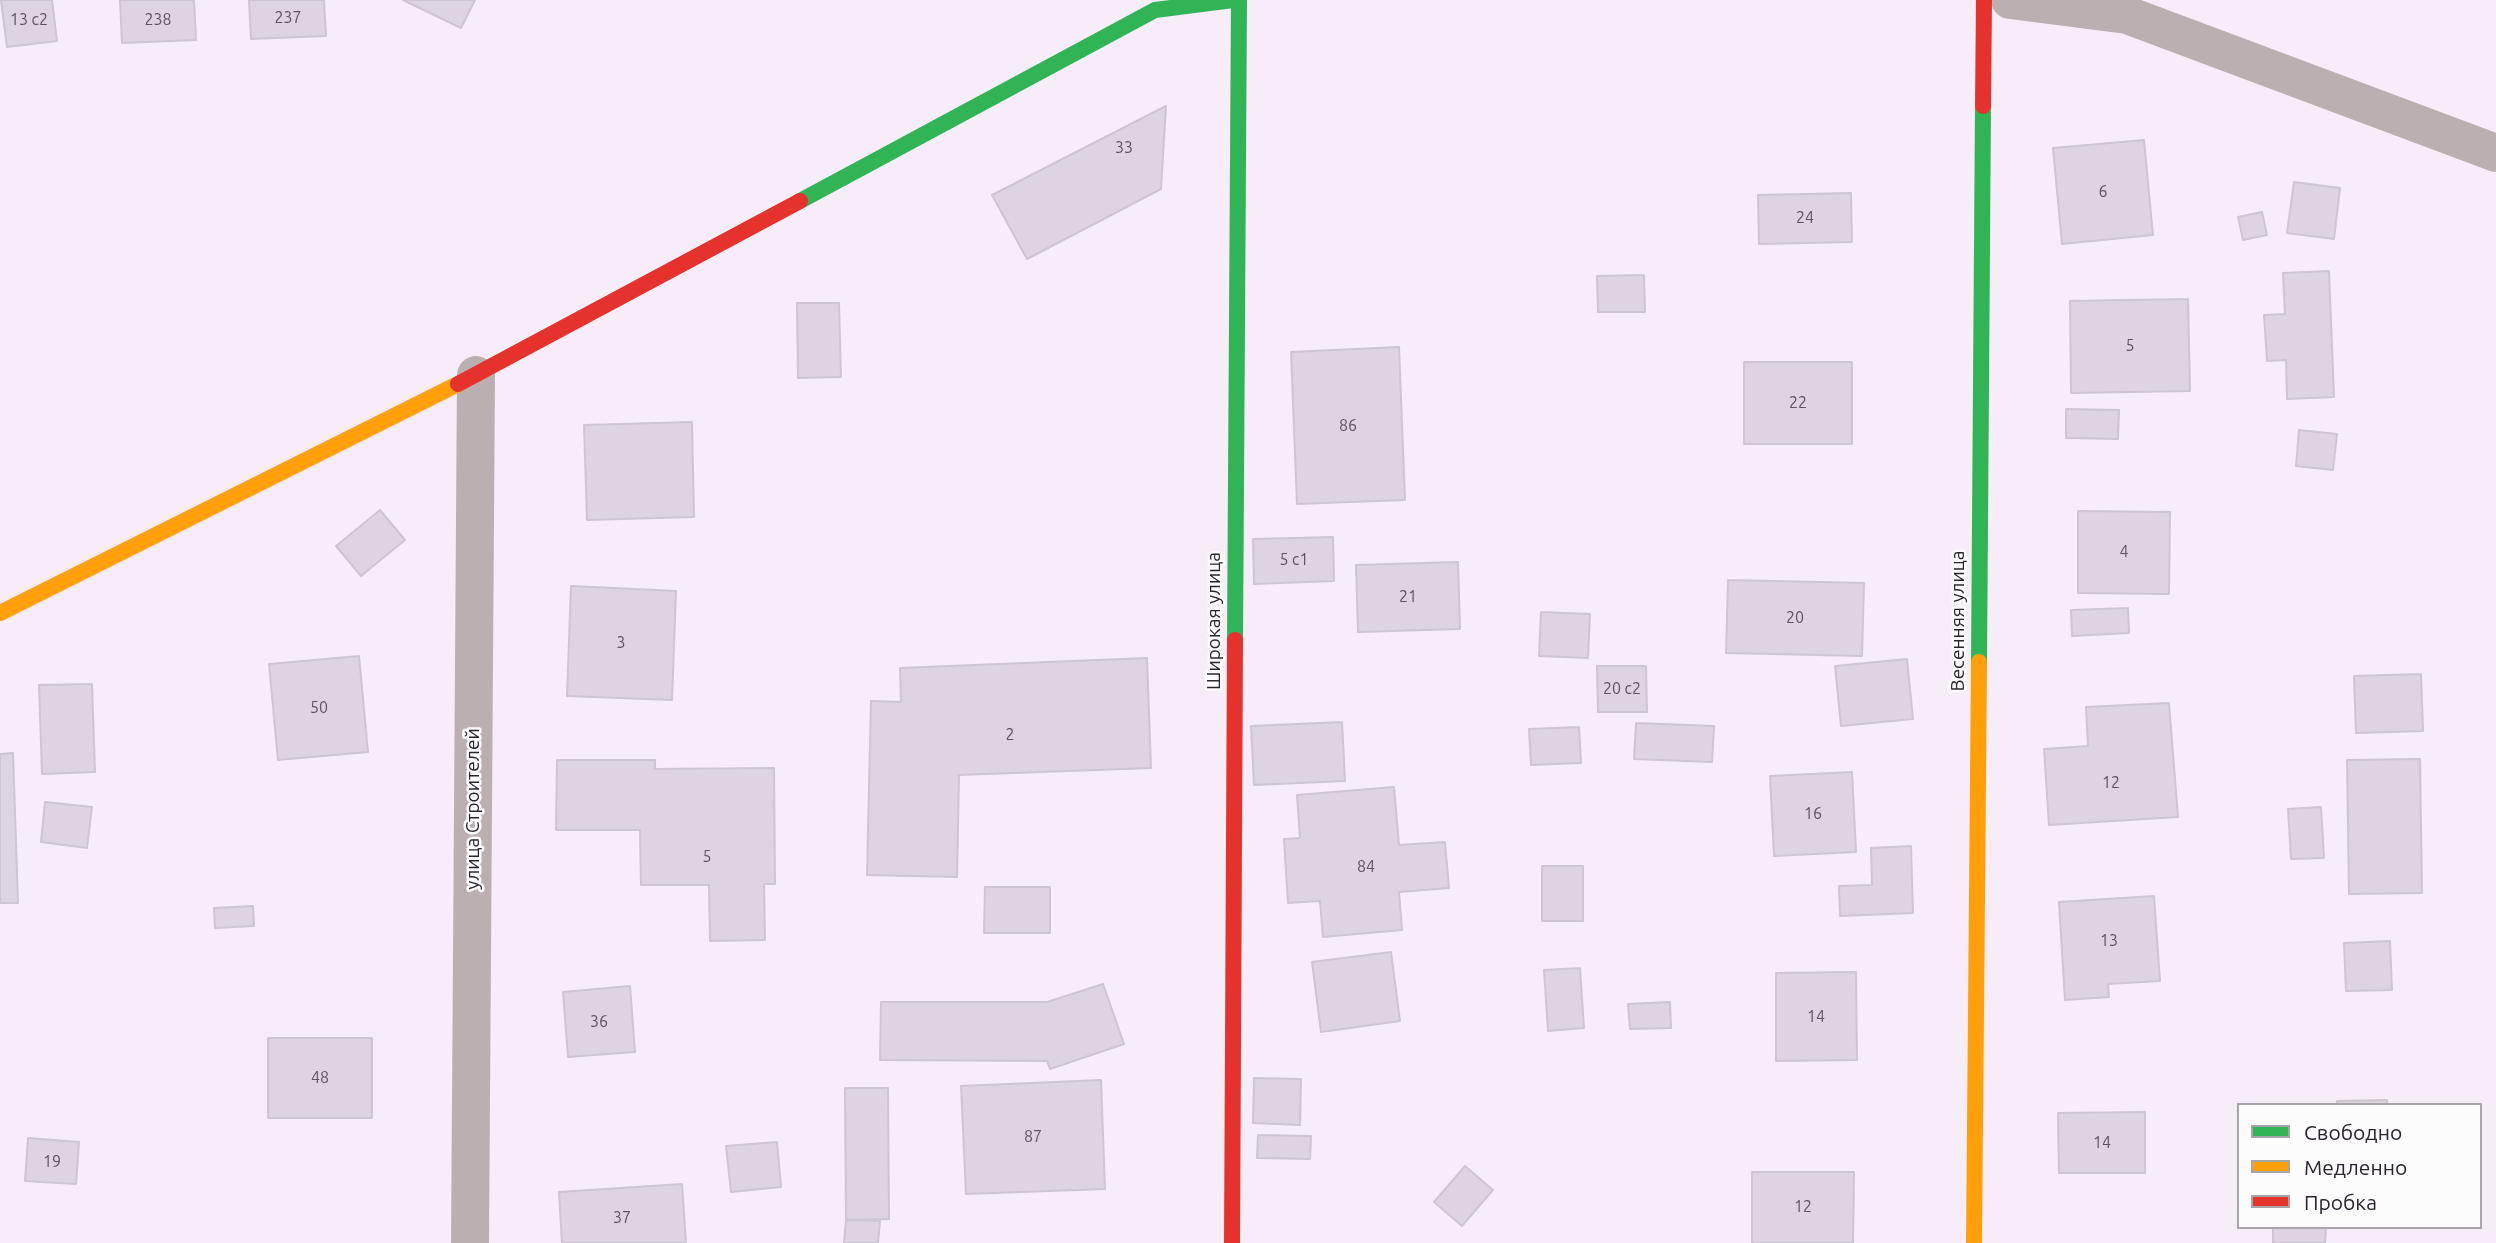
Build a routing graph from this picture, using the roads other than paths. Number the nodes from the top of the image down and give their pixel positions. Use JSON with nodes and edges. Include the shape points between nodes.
{"nodes":[{"id":1,"x":1233,"y":0,"type":"edge"},
{"id":2,"x":1239,"y":0,"type":"edge"},
{"id":3,"x":1983,"y":0,"type":"edge"},
{"id":4,"x":2010,"y":0,"type":"edge"},
{"id":5,"x":2496,"y":153,"type":"edge"},
{"id":6,"x":476,"y":375,"type":"junction"},
{"id":7,"x":0,"y":613,"type":"edge"},
{"id":8,"x":470,"y":1243,"type":"edge"},
{"id":9,"x":1232,"y":1243,"type":"edge"},
{"id":10,"x":1974,"y":1243,"type":"edge"}],
"edges":[{"from":1,"to":6,"type":"street","via":[[1155,10]]},
{"from":2,"to":9,"type":"street","name":"Широкая улица"},
{"from":3,"to":10,"type":"street","name":"Весенняя улица"},
{"from":4,"to":5,"type":"street","via":[[2127,16]]},
{"from":6,"to":7,"type":"street"},
{"from":6,"to":8,"type":"street","name":"улица Строителей"}]}
